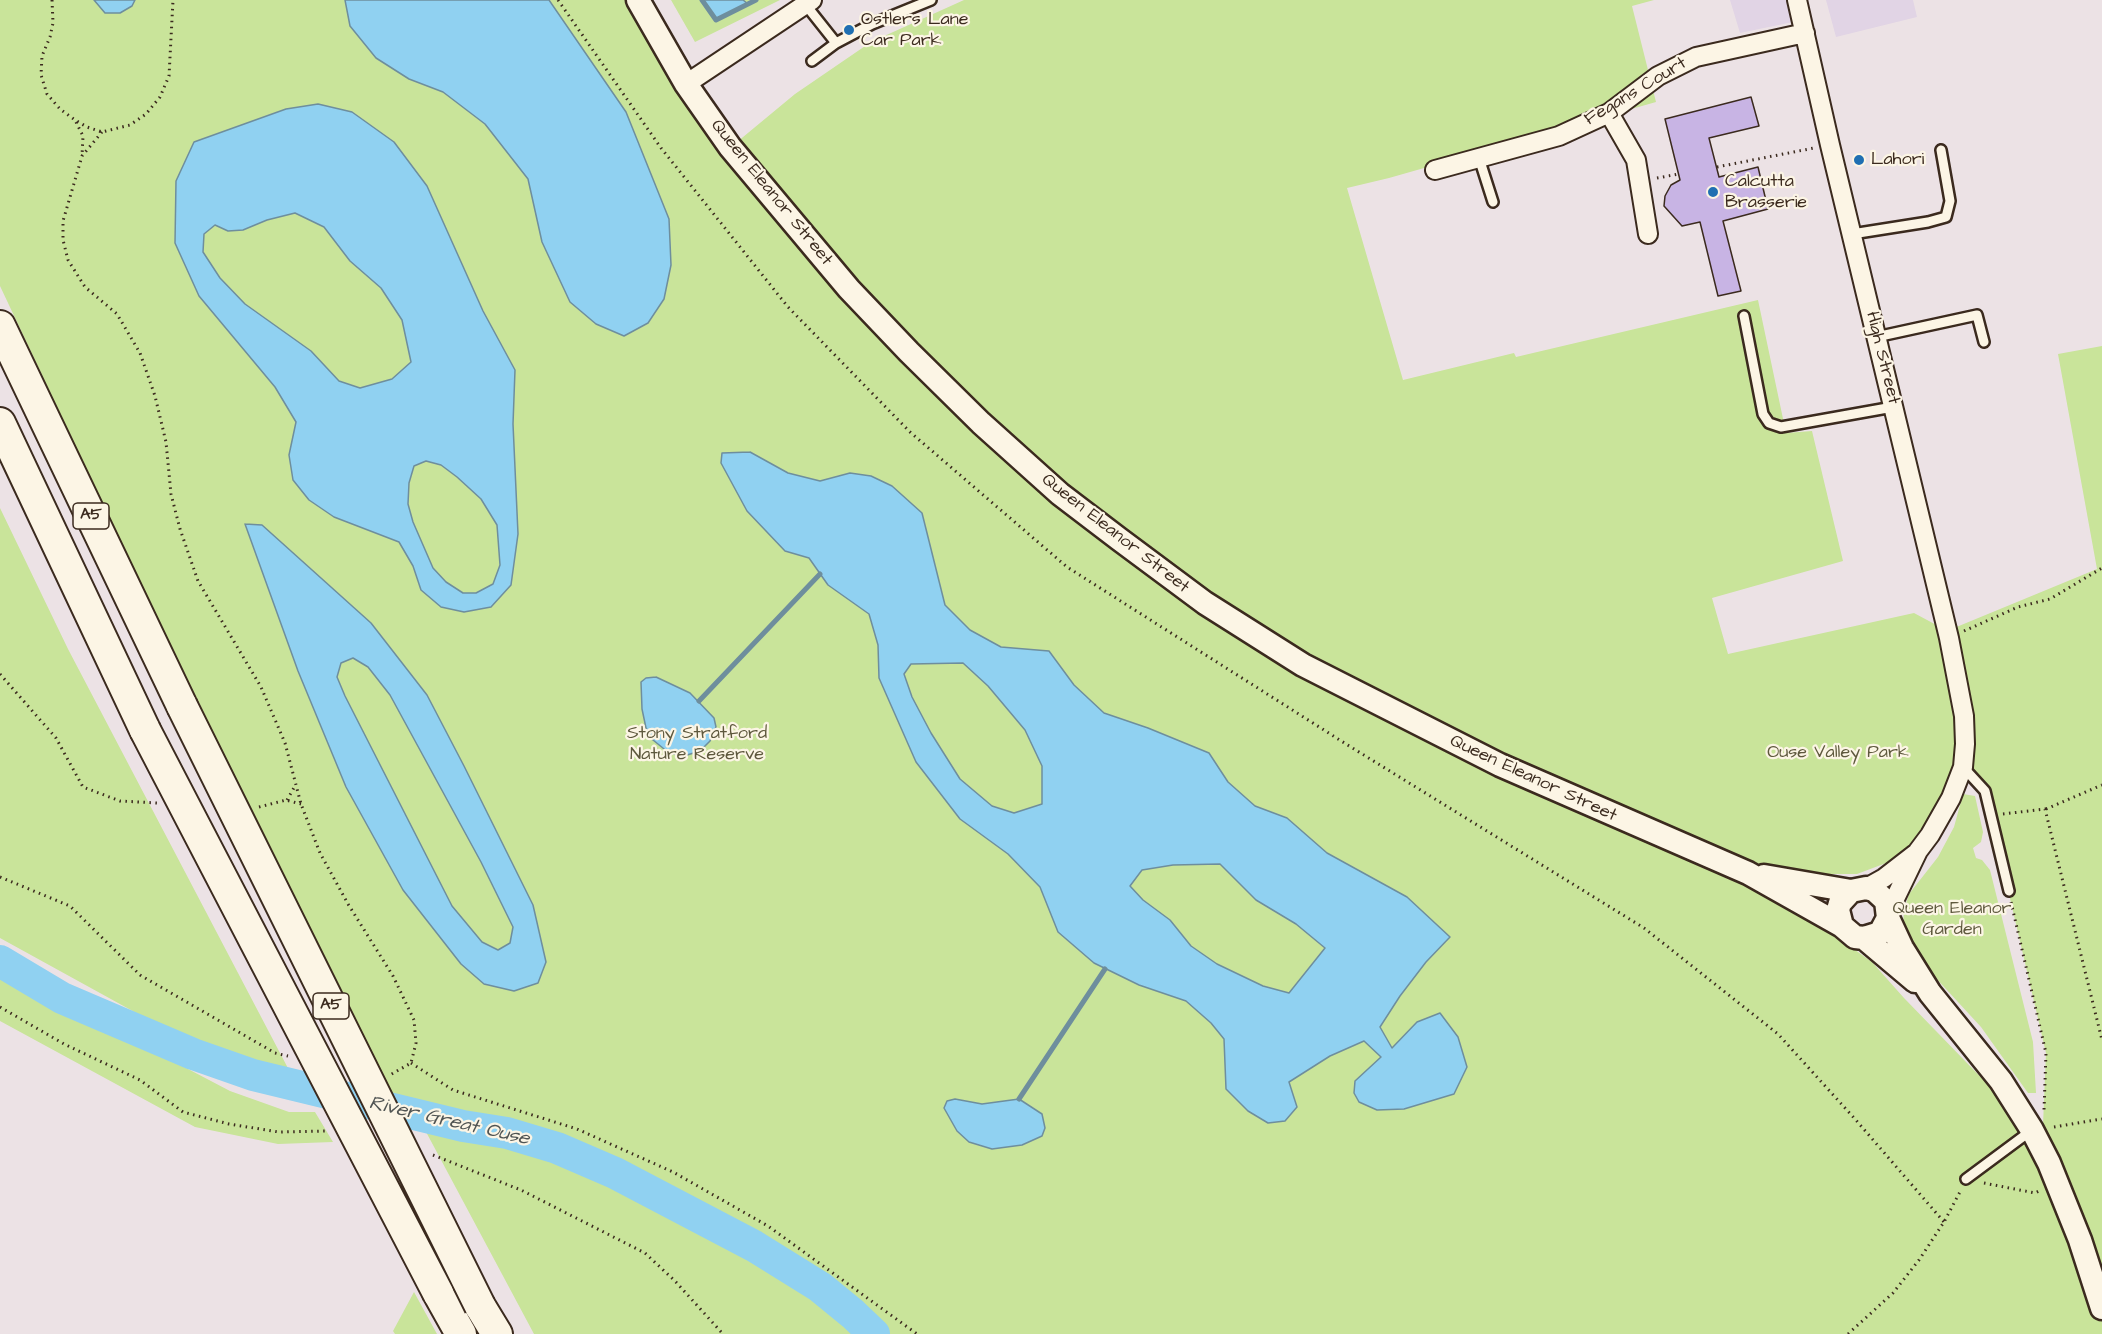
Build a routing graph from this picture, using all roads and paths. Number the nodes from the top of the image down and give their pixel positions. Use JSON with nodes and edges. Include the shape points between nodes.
{"nodes":[{"id":1,"x":51,"y":0,"type":"edge"},
{"id":2,"x":173,"y":0,"type":"edge"},
{"id":3,"x":638,"y":0,"type":"edge"},
{"id":4,"x":931,"y":0,"type":"edge"},
{"id":5,"x":1800,"y":1,"type":"edge"},
{"id":6,"x":808,"y":2,"type":"edge"},
{"id":7,"x":1805,"y":33,"type":"junction"},
{"id":8,"x":836,"y":43,"type":"junction"},
{"id":9,"x":812,"y":61,"type":"dead end"},
{"id":10,"x":686,"y":84,"type":"junction"},
{"id":11,"x":1609,"y":113,"type":"junction"},
{"id":12,"x":75,"y":120,"type":"junction"},
{"id":13,"x":102,"y":132,"type":"junction"},
{"id":14,"x":1830,"y":145,"type":"junction"},
{"id":15,"x":1941,"y":150,"type":"dead end"},
{"id":16,"x":82,"y":156,"type":"junction"},
{"id":17,"x":1479,"y":158,"type":"junction"},
{"id":18,"x":1717,"y":166,"type":"dead end"},
{"id":19,"x":1435,"y":170,"type":"dead end"},
{"id":20,"x":1679,"y":174,"type":"dead end"},
{"id":21,"x":1639,"y":181,"type":"junction"},
{"id":22,"x":1493,"y":202,"type":"dead end"},
{"id":23,"x":1648,"y":234,"type":"dead end"},
{"id":24,"x":1852,"y":234,"type":"junction"},
{"id":25,"x":1744,"y":316,"type":"dead end"},
{"id":26,"x":0,"y":326,"type":"edge"},
{"id":27,"x":1876,"y":337,"type":"junction"},
{"id":28,"x":1984,"y":342,"type":"dead end"},
{"id":29,"x":1893,"y":406,"type":"junction"},
{"id":30,"x":0,"y":423,"type":"edge"},
{"id":31,"x":2102,"y":567,"type":"edge"},
{"id":32,"x":1949,"y":638,"type":"junction"},
{"id":33,"x":0,"y":674,"type":"edge"},
{"id":34,"x":1963,"y":767,"type":"junction"},
{"id":35,"x":2102,"y":785,"type":"edge"},
{"id":36,"x":295,"y":786,"type":"junction"},
{"id":37,"x":286,"y":800,"type":"junction"},
{"id":38,"x":163,"y":802,"type":"dead end"},
{"id":39,"x":301,"y":804,"type":"junction"},
{"id":40,"x":253,"y":808,"type":"dead end"},
{"id":41,"x":2045,"y":809,"type":"junction"},
{"id":42,"x":1992,"y":816,"type":"junction"},
{"id":43,"x":1918,"y":851,"type":"junction"},
{"id":44,"x":1748,"y":873,"type":"junction"},
{"id":45,"x":0,"y":877,"type":"edge"},
{"id":46,"x":1859,"y":889,"type":"junction"},
{"id":47,"x":2008,"y":891,"type":"joint"},
{"id":48,"x":1889,"y":914,"type":"junction"},
{"id":49,"x":1842,"y":926,"type":"junction"},
{"id":50,"x":1864,"y":938,"type":"junction"},
{"id":51,"x":1930,"y":993,"type":"junction"},
{"id":52,"x":0,"y":1007,"type":"edge"},
{"id":53,"x":2102,"y":1040,"type":"edge"},
{"id":54,"x":275,"y":1053,"type":"dead end"},
{"id":55,"x":411,"y":1064,"type":"junction"},
{"id":56,"x":383,"y":1078,"type":"dead end"},
{"id":57,"x":2102,"y":1119,"type":"edge"},
{"id":58,"x":2038,"y":1130,"type":"junction"},
{"id":59,"x":326,"y":1131,"type":"dead end"},
{"id":60,"x":424,"y":1152,"type":"dead end"},
{"id":61,"x":1966,"y":1179,"type":"junction"},
{"id":62,"x":2057,"y":1182,"type":"junction"},
{"id":63,"x":2102,"y":1307,"type":"edge"},
{"id":64,"x":461,"y":1334,"type":"edge"},
{"id":65,"x":497,"y":1334,"type":"edge"},
{"id":66,"x":723,"y":1334,"type":"edge"},
{"id":67,"x":917,"y":1334,"type":"edge"},
{"id":68,"x":1848,"y":1334,"type":"edge"}],
"edges":[{"from":1,"to":12,"type":"path","via":[[53,23],[42,56],[41,75],[47,94]]},
{"from":2,"to":13,"type":"path","via":[[169,76],[160,97],[130,125]]},
{"from":3,"to":10,"type":"street","name":"Queen Eleanor Street"},
{"from":4,"to":8,"type":"lane"},
{"from":5,"to":7,"type":"street","name":"High Street"},
{"from":6,"to":8,"type":"lane"},
{"from":6,"to":10,"type":"street"},
{"from":7,"to":11,"type":"street","name":"Fegans Court","via":[[1696,57],[1658,76]]},
{"from":7,"to":14,"type":"street","name":"High Street"},
{"from":8,"to":9,"type":"lane"},
{"from":10,"to":44,"type":"street","name":"Queen Eleanor Street","via":[[730,147],[849,289],[981,423],[1060,494],[1119,540],[1205,603],[1303,665],[1500,765]]},
{"from":11,"to":17,"type":"street","name":"Fegans Court","via":[[1559,136]]},
{"from":11,"to":21,"type":"street","via":[[1636,160]]},
{"from":12,"to":13,"type":"path"},
{"from":12,"to":16,"type":"path","via":[[83,136]]},
{"from":13,"to":16,"type":"path"},
{"from":14,"to":18,"type":"path"},
{"from":14,"to":24,"type":"street","name":"High Street"},
{"from":15,"to":24,"type":"lane","via":[[1950,201],[1946,217]]},
{"from":16,"to":36,"type":"path","via":[[63,220],[68,260],[85,287],[117,314],[140,353],[166,442],[171,494],[198,581],[261,687],[285,743]]},
{"from":17,"to":19,"type":"street","name":"Fegans Court"},
{"from":17,"to":22,"type":"lane"},
{"from":20,"to":21,"type":"path"},
{"from":21,"to":23,"type":"street"},
{"from":24,"to":27,"type":"street","name":"High Street"},
{"from":25,"to":29,"type":"lane","via":[[1763,414],[1769,423],[1781,427]]},
{"from":26,"to":65,"type":"highway","number":"A5","bridge":true,"via":[[182,706]]},
{"from":27,"to":28,"type":"lane","via":[[1977,315]]},
{"from":27,"to":29,"type":"street","name":"High Street"},
{"from":29,"to":32,"type":"street","name":"High Street"},
{"from":30,"to":64,"type":"highway","number":"A5","bridge":true,"via":[[145,730]]},
{"from":31,"to":32,"type":"path","via":[[2050,598],[2018,607]]},
{"from":32,"to":34,"type":"street","name":"High Street","via":[[1964,716]]},
{"from":33,"to":38,"type":"path","via":[[56,738],[83,787],[120,801]]},
{"from":34,"to":42,"type":"lane","via":[[1985,791]]},
{"from":34,"to":43,"type":"street","name":"High Street","via":[[1951,798]]},
{"from":35,"to":41,"type":"path"},
{"from":36,"to":37,"type":"path"},
{"from":36,"to":39,"type":"path"},
{"from":37,"to":39,"type":"path"},
{"from":37,"to":40,"type":"path"},
{"from":39,"to":55,"type":"path","via":[[320,852],[393,976],[414,1020],[416,1043]]},
{"from":41,"to":42,"type":"path"},
{"from":41,"to":53,"type":"path"},
{"from":42,"to":47,"type":"lane"},
{"from":43,"to":46,"type":"street","via":[[1884,878]]},
{"from":43,"to":48,"type":"street"},
{"from":44,"to":46,"type":"street","name":"Queen Eleanor Street"},
{"from":44,"to":49,"type":"street","name":"Queen Eleanor Street"},
{"from":45,"to":54,"type":"path","via":[[70,906],[140,975]]},
{"from":46,"to":48,"type":"street","via":[[1874,890],[1886,901]]},
{"from":46,"to":49,"type":"street","via":[[1840,903]]},
{"from":47,"to":58,"type":"path","via":[[2046,1053]]},
{"from":48,"to":50,"type":"street","via":[[1880,933]]},
{"from":48,"to":51,"type":"street","via":[[1902,948]]},
{"from":49,"to":50,"type":"street","via":[[1855,937]]},
{"from":50,"to":51,"type":"street"},
{"from":51,"to":58,"type":"street"},
{"from":52,"to":59,"type":"path","via":[[64,1044],[140,1080],[183,1112],[279,1132]]},
{"from":55,"to":56,"type":"path"},
{"from":55,"to":67,"type":"path","via":[[453,1090],[577,1129],[673,1172],[768,1226]]},
{"from":57,"to":58,"type":"path"},
{"from":58,"to":61,"type":"lane"},
{"from":58,"to":62,"type":"street"},
{"from":60,"to":66,"type":"path","via":[[521,1190],[645,1253]]},
{"from":61,"to":62,"type":"path","via":[[2035,1193]]},
{"from":61,"to":68,"type":"path","via":[[1919,1260],[1893,1293]]},
{"from":62,"to":63,"type":"street"}]}
